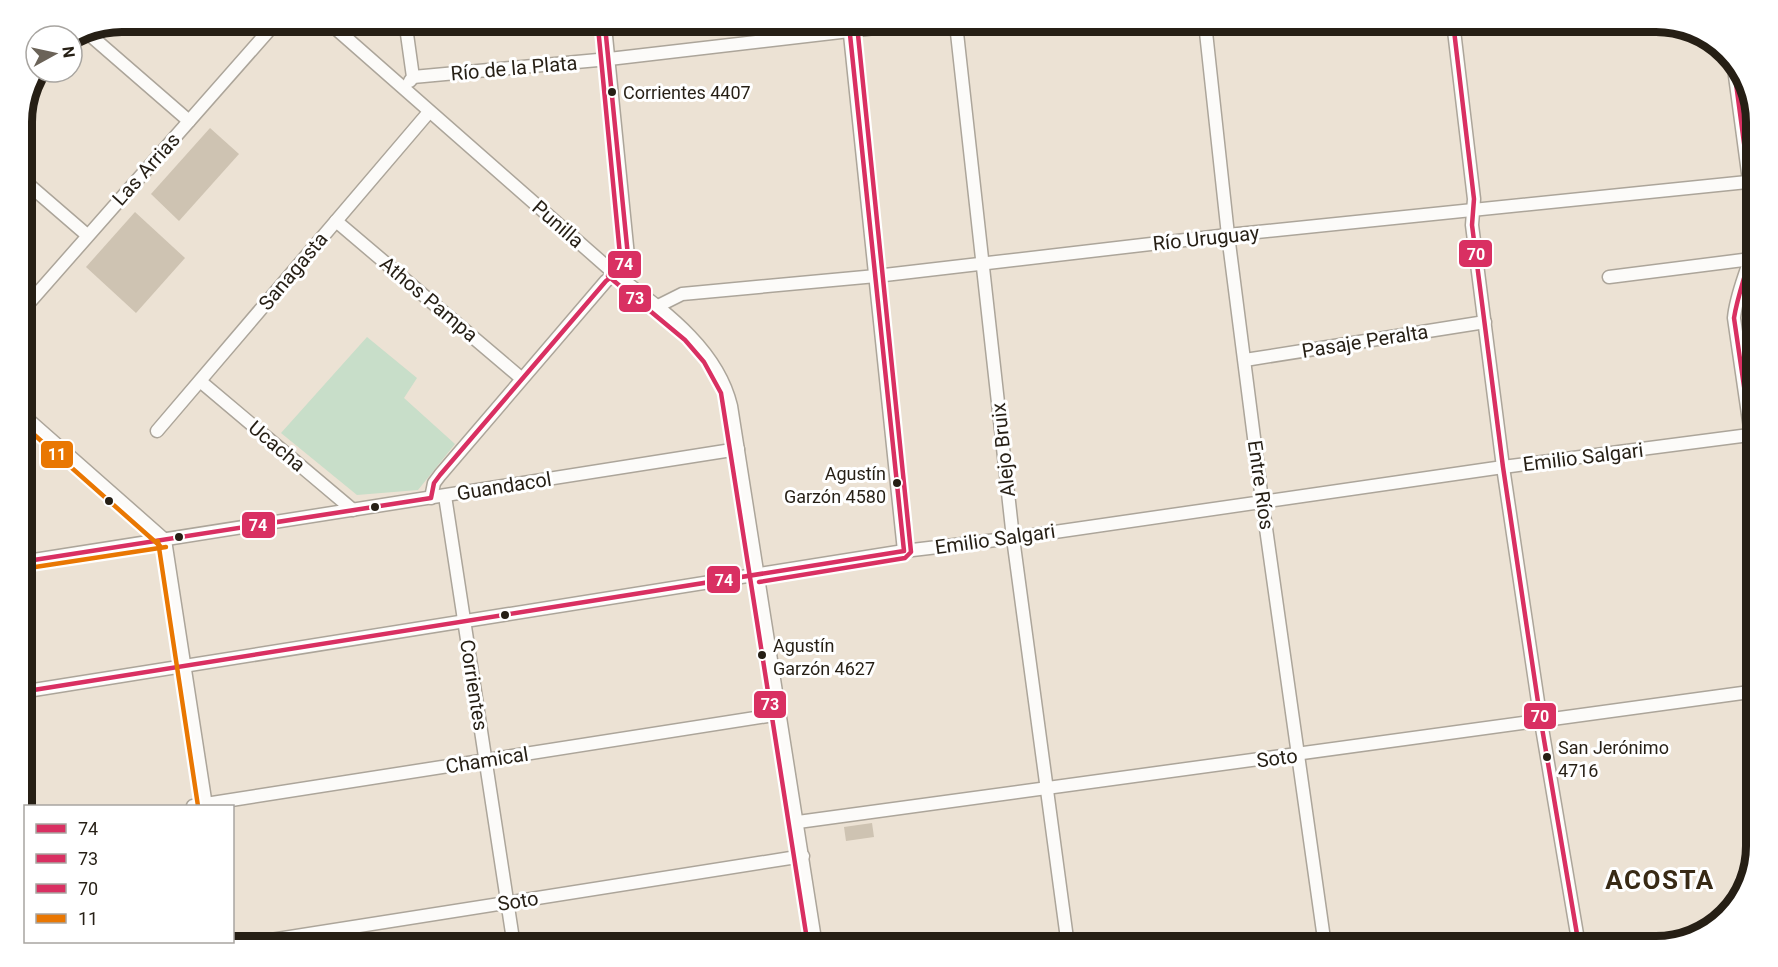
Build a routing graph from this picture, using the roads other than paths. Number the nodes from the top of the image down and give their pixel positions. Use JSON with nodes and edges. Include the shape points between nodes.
{"nodes":[{"id":1,"x":267,"y":32,"type":"edge"},
{"id":2,"x":340,"y":32,"type":"edge"},
{"id":3,"x":407,"y":32,"type":"edge"},
{"id":4,"x":606,"y":32,"type":"edge"},
{"id":5,"x":819,"y":32,"type":"edge"},
{"id":6,"x":850,"y":32,"type":"edge"},
{"id":7,"x":957,"y":32,"type":"edge"},
{"id":8,"x":1206,"y":32,"type":"edge"},
{"id":9,"x":1454,"y":32,"type":"edge"},
{"id":10,"x":92,"y":37,"type":"edge"},
{"id":11,"x":609,"y":59,"type":"junction"},
{"id":12,"x":413,"y":77,"type":"junction"},
{"id":13,"x":1736,"y":81,"type":"edge"},
{"id":14,"x":405,"y":89,"type":"junction"},
{"id":15,"x":429,"y":112,"type":"junction"},
{"id":16,"x":189,"y":121,"type":"junction"},
{"id":17,"x":1746,"y":140,"type":"edge"},
{"id":18,"x":1746,"y":183,"type":"edge"},
{"id":19,"x":32,"y":188,"type":"edge"},
{"id":20,"x":1474,"y":210,"type":"junction"},
{"id":21,"x":336,"y":221,"type":"junction"},
{"id":22,"x":87,"y":235,"type":"junction"},
{"id":23,"x":1228,"y":235,"type":"junction"},
{"id":24,"x":1746,"y":260,"type":"edge"},
{"id":25,"x":982,"y":263,"type":"junction"},
{"id":26,"x":615,"y":274,"type":"junction"},
{"id":27,"x":1746,"y":274,"type":"edge"},
{"id":28,"x":876,"y":276,"type":"junction"},
{"id":29,"x":1609,"y":277,"type":"dead end"},
{"id":30,"x":32,"y":299,"type":"edge"},
{"id":31,"x":658,"y":306,"type":"junction"},
{"id":32,"x":1485,"y":322,"type":"junction"},
{"id":33,"x":1245,"y":360,"type":"junction"},
{"id":34,"x":521,"y":378,"type":"junction"},
{"id":35,"x":200,"y":381,"type":"junction"},
{"id":36,"x":1746,"y":388,"type":"edge"},
{"id":37,"x":32,"y":423,"type":"edge"},
{"id":38,"x":157,"y":431,"type":"dead end"},
{"id":39,"x":1746,"y":435,"type":"edge"},
{"id":40,"x":738,"y":449,"type":"junction"},
{"id":41,"x":1503,"y":467,"type":"junction"},
{"id":42,"x":445,"y":496,"type":"junction"},
{"id":43,"x":431,"y":498,"type":"junction"},
{"id":44,"x":1262,"y":500,"type":"junction"},
{"id":45,"x":353,"y":510,"type":"junction"},
{"id":46,"x":1012,"y":538,"type":"junction"},
{"id":47,"x":165,"y":540,"type":"junction"},
{"id":48,"x":904,"y":551,"type":"junction"},
{"id":49,"x":32,"y":560,"type":"edge"},
{"id":50,"x":758,"y":575,"type":"junction"},
{"id":51,"x":464,"y":623,"type":"junction"},
{"id":52,"x":184,"y":667,"type":"junction"},
{"id":53,"x":32,"y":690,"type":"edge"},
{"id":54,"x":1746,"y":693,"type":"edge"},
{"id":55,"x":780,"y":714,"type":"junction"},
{"id":56,"x":1541,"y":722,"type":"junction"},
{"id":57,"x":1299,"y":756,"type":"junction"},
{"id":58,"x":486,"y":760,"type":"junction"},
{"id":59,"x":1046,"y":788,"type":"junction"},
{"id":60,"x":206,"y":805,"type":"edge"},
{"id":61,"x":212,"y":805,"type":"edge"},
{"id":62,"x":798,"y":822,"type":"junction"},
{"id":63,"x":803,"y":856,"type":"junction"},
{"id":64,"x":507,"y":903,"type":"junction"},
{"id":65,"x":297,"y":936,"type":"edge"},
{"id":66,"x":512,"y":936,"type":"edge"},
{"id":67,"x":815,"y":936,"type":"edge"},
{"id":68,"x":1067,"y":936,"type":"edge"},
{"id":69,"x":1324,"y":936,"type":"edge"},
{"id":70,"x":1577,"y":936,"type":"edge"}],
"edges":[{"from":1,"to":16,"type":"street","name":"Las Arrias"},
{"from":2,"to":14,"type":"street","name":"Punilla"},
{"from":3,"to":12,"type":"street"},
{"from":4,"to":11,"type":"street"},
{"from":5,"to":11,"type":"street","name":"Río de la Plata"},
{"from":6,"to":28,"type":"street"},
{"from":7,"to":25,"type":"street","name":"Alejo Bruix"},
{"from":8,"to":23,"type":"street","name":"Entre Ríos"},
{"from":9,"to":20,"type":"street"},
{"from":10,"to":16,"type":"street"},
{"from":11,"to":12,"type":"street","name":"Río de la Plata"},
{"from":11,"to":26,"type":"street","via":[[628,256]]},
{"from":12,"to":14,"type":"street"},
{"from":13,"to":17,"type":"street"},
{"from":14,"to":15,"type":"street","name":"Punilla"},
{"from":15,"to":21,"type":"street","name":"Sanagasta"},
{"from":15,"to":26,"type":"street","name":"Punilla"},
{"from":16,"to":22,"type":"street","name":"Las Arrias"},
{"from":18,"to":20,"type":"street","name":"Río Uruguay"},
{"from":19,"to":22,"type":"street"},
{"from":20,"to":23,"type":"street","name":"Río Uruguay"},
{"from":20,"to":32,"type":"street"},
{"from":21,"to":34,"type":"street","name":"Athos Pampa"},
{"from":21,"to":35,"type":"street","name":"Sanagasta"},
{"from":22,"to":30,"type":"street","name":"Las Arrias"},
{"from":23,"to":25,"type":"street","name":"Río Uruguay"},
{"from":23,"to":33,"type":"street","name":"Entre Ríos"},
{"from":24,"to":29,"type":"street"},
{"from":25,"to":28,"type":"street","name":"Río Uruguay"},
{"from":25,"to":46,"type":"street","name":"Alejo Bruix"},
{"from":26,"to":31,"type":"street","name":"Punilla"},
{"from":26,"to":34,"type":"street"},
{"from":27,"to":36,"type":"street","via":[[1734,318]]},
{"from":28,"to":31,"type":"street","name":"Río Uruguay","via":[[682,294]]},
{"from":28,"to":48,"type":"street"},
{"from":31,"to":40,"type":"street","name":"Punilla","via":[[709,357],[720,374],[728,391]]},
{"from":32,"to":33,"type":"street","name":"Pasaje Peralta"},
{"from":32,"to":41,"type":"street"},
{"from":33,"to":44,"type":"street","name":"Entre Ríos"},
{"from":34,"to":43,"type":"street","via":[[440,475]]},
{"from":35,"to":38,"type":"street","name":"Sanagasta"},
{"from":35,"to":45,"type":"street","name":"Ucacha"},
{"from":37,"to":47,"type":"street"},
{"from":39,"to":41,"type":"street","name":"Emilio Salgari"},
{"from":40,"to":42,"type":"street","name":"Guandacol"},
{"from":40,"to":50,"type":"street","name":"Punilla"},
{"from":41,"to":44,"type":"street","name":"Emilio Salgari"},
{"from":41,"to":56,"type":"street"},
{"from":42,"to":43,"type":"street","name":"Guandacol"},
{"from":42,"to":51,"type":"street","name":"Corrientes"},
{"from":43,"to":45,"type":"street","name":"Guandacol"},
{"from":44,"to":46,"type":"street","name":"Emilio Salgari"},
{"from":44,"to":57,"type":"street","name":"Entre Ríos"},
{"from":45,"to":47,"type":"street","name":"Guandacol"},
{"from":46,"to":48,"type":"street","name":"Emilio Salgari"},
{"from":46,"to":59,"type":"street","name":"Alejo Bruix"},
{"from":47,"to":49,"type":"street","name":"Guandacol"},
{"from":47,"to":52,"type":"street"},
{"from":48,"to":50,"type":"street","name":"Emilio Salgari"},
{"from":50,"to":51,"type":"street","name":"Emilio Salgari"},
{"from":50,"to":55,"type":"street","name":"Punilla"},
{"from":51,"to":52,"type":"street","name":"Emilio Salgari"},
{"from":51,"to":58,"type":"street","name":"Corrientes"},
{"from":52,"to":53,"type":"street","name":"Emilio Salgari"},
{"from":52,"to":60,"type":"street"},
{"from":54,"to":56,"type":"street","name":"Soto"},
{"from":55,"to":58,"type":"street","name":"Chamical"},
{"from":55,"to":62,"type":"street","name":"Punilla"},
{"from":56,"to":57,"type":"street","name":"Soto"},
{"from":56,"to":70,"type":"street"},
{"from":57,"to":59,"type":"street","name":"Soto"},
{"from":57,"to":69,"type":"street","name":"Entre Ríos"},
{"from":58,"to":61,"type":"street","name":"Chamical"},
{"from":58,"to":64,"type":"street","name":"Corrientes"},
{"from":59,"to":62,"type":"street","name":"Soto"},
{"from":59,"to":68,"type":"street","name":"Alejo Bruix"},
{"from":62,"to":63,"type":"street","name":"Punilla"},
{"from":63,"to":64,"type":"street","name":"Soto"},
{"from":63,"to":67,"type":"street","name":"Punilla"},
{"from":64,"to":65,"type":"street","name":"Soto"},
{"from":64,"to":66,"type":"street","name":"Corrientes"}]}
